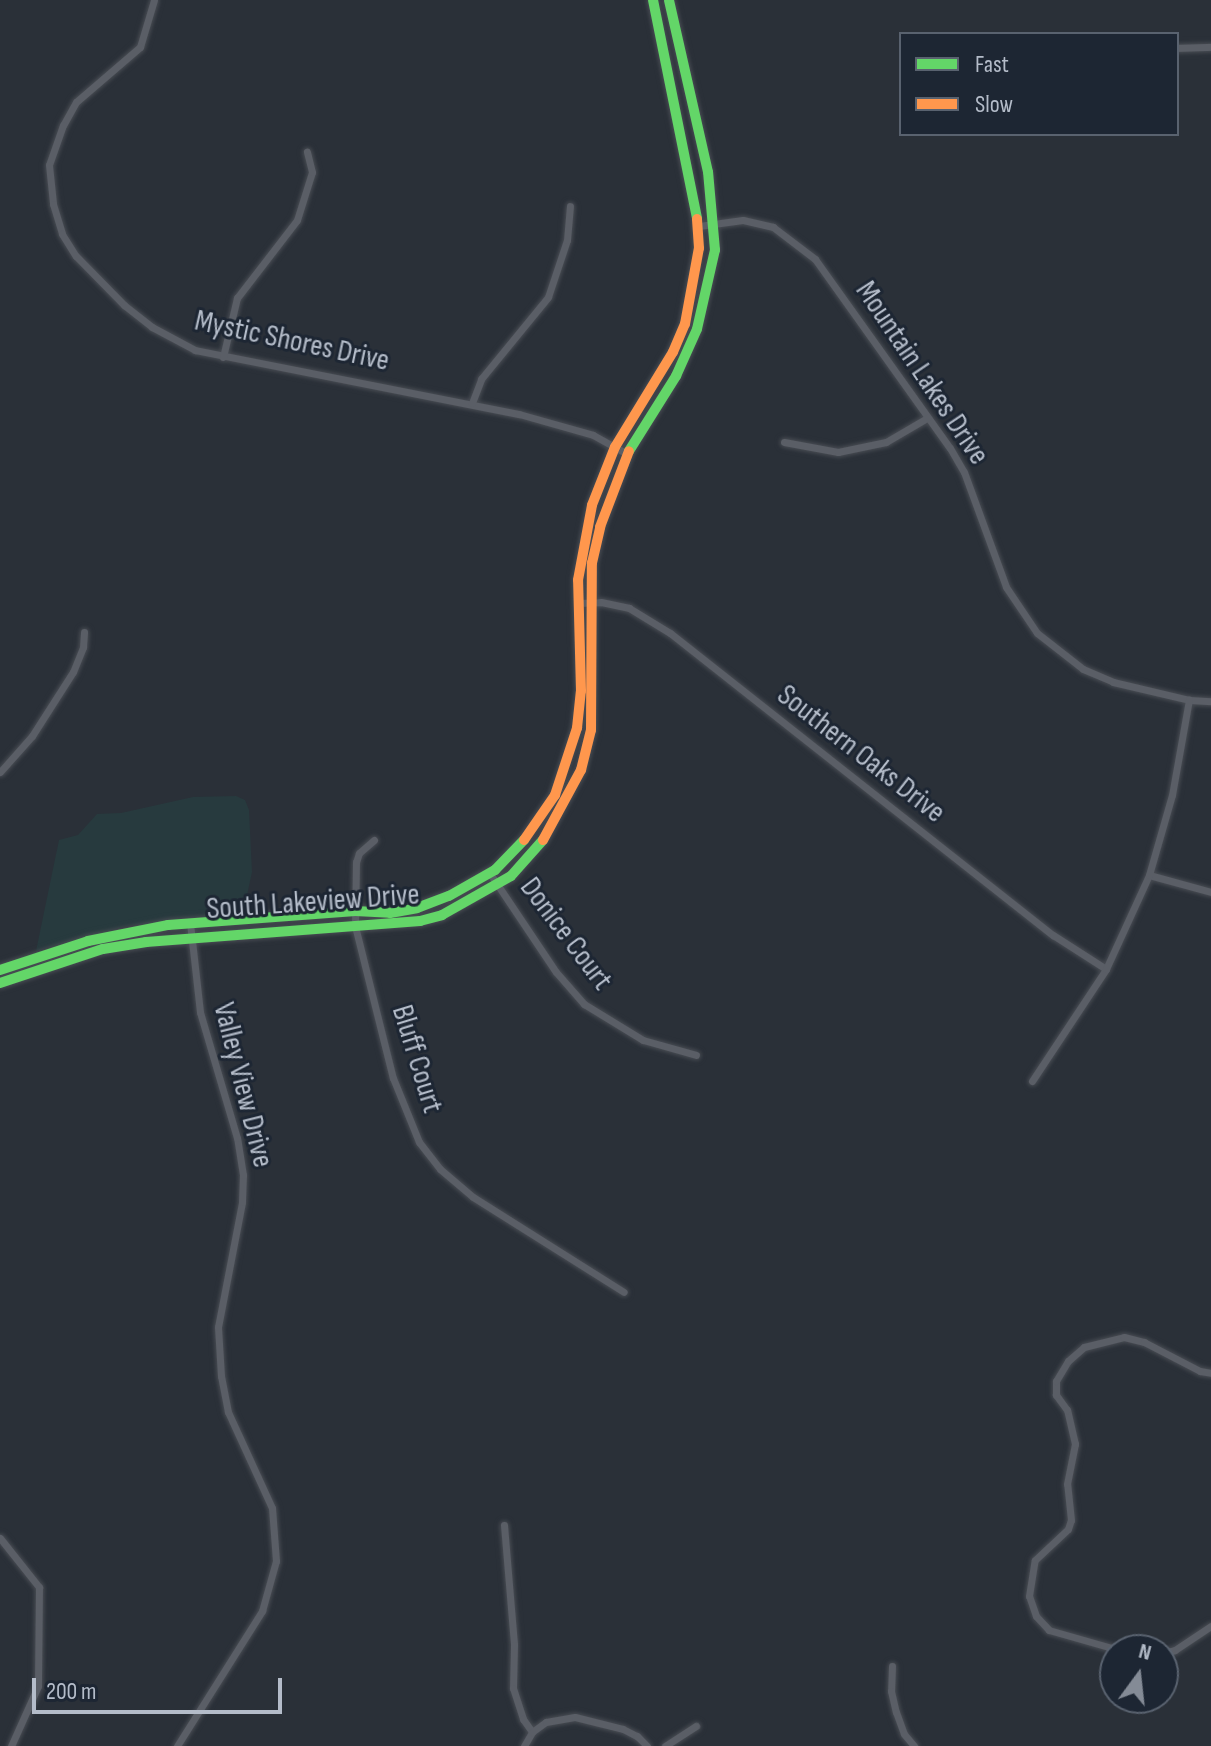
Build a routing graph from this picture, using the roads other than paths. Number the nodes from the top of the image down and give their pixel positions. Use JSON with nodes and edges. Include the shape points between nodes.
{"nodes":[{"id":1,"x":154,"y":0,"type":"edge"},
{"id":2,"x":653,"y":0,"type":"edge"},
{"id":3,"x":669,"y":0,"type":"edge"},
{"id":4,"x":1211,"y":47,"type":"edge"},
{"id":5,"x":1179,"y":48,"type":"edge"},
{"id":6,"x":307,"y":152,"type":"dead end"},
{"id":7,"x":570,"y":206,"type":"dead end"},
{"id":8,"x":714,"y":222,"type":"junction"},
{"id":9,"x":699,"y":226,"type":"junction"},
{"id":10,"x":223,"y":357,"type":"junction"},
{"id":11,"x":472,"y":403,"type":"junction"},
{"id":12,"x":927,"y":418,"type":"junction"},
{"id":13,"x":784,"y":442,"type":"dead end"},
{"id":14,"x":615,"y":447,"type":"junction"},
{"id":15,"x":627,"y":454,"type":"junction"},
{"id":16,"x":591,"y":601,"type":"junction"},
{"id":17,"x":577,"y":603,"type":"junction"},
{"id":18,"x":84,"y":632,"type":"dead end"},
{"id":19,"x":1189,"y":700,"type":"junction"},
{"id":20,"x":1211,"y":701,"type":"edge"},
{"id":21,"x":0,"y":772,"type":"edge"},
{"id":22,"x":374,"y":840,"type":"dead end"},
{"id":23,"x":489,"y":872,"type":"junction"},
{"id":24,"x":1149,"y":875,"type":"junction"},
{"id":25,"x":498,"y":885,"type":"junction"},
{"id":26,"x":1211,"y":892,"type":"edge"},
{"id":27,"x":355,"y":911,"type":"junction"},
{"id":28,"x":190,"y":923,"type":"junction"},
{"id":29,"x":355,"y":926,"type":"junction"},
{"id":30,"x":191,"y":936,"type":"junction"},
{"id":31,"x":26,"y":961,"type":"junction"},
{"id":32,"x":1106,"y":969,"type":"junction"},
{"id":33,"x":0,"y":970,"type":"edge"},
{"id":34,"x":31,"y":973,"type":"junction"},
{"id":35,"x":0,"y":983,"type":"edge"},
{"id":36,"x":696,"y":1055,"type":"dead end"},
{"id":37,"x":1032,"y":1081,"type":"dead end"},
{"id":38,"x":624,"y":1292,"type":"dead end"},
{"id":39,"x":1211,"y":1373,"type":"edge"},
{"id":40,"x":504,"y":1525,"type":"dead end"},
{"id":41,"x":0,"y":1538,"type":"edge"},
{"id":42,"x":1211,"y":1626,"type":"edge"},
{"id":43,"x":1099,"y":1644,"type":"edge"},
{"id":44,"x":1179,"y":1647,"type":"edge"},
{"id":45,"x":892,"y":1666,"type":"dead end"},
{"id":46,"x":696,"y":1726,"type":"dead end"},
{"id":47,"x":532,"y":1732,"type":"junction"},
{"id":48,"x":11,"y":1746,"type":"edge"},
{"id":49,"x":177,"y":1746,"type":"edge"},
{"id":50,"x":524,"y":1746,"type":"edge"},
{"id":51,"x":647,"y":1746,"type":"edge"},
{"id":52,"x":665,"y":1746,"type":"edge"},
{"id":53,"x":914,"y":1746,"type":"edge"}],
"edges":[{"from":1,"to":10,"type":"street","name":"Mystic Shores Drive","via":[[140,47],[76,102],[63,125],[49,165],[53,204],[76,256],[124,305],[172,339]]},
{"from":2,"to":9,"type":"street","name":"South Lakeview Drive"},
{"from":3,"to":8,"type":"street","name":"South Lakeview Drive","via":[[708,172]]},
{"from":4,"to":5,"type":"street"},
{"from":6,"to":10,"type":"street","via":[[312,172],[297,220],[237,298]]},
{"from":7,"to":11,"type":"street","via":[[567,240],[548,297],[481,379]]},
{"from":8,"to":9,"type":"street","name":"Mountain Lakes Drive"},
{"from":8,"to":12,"type":"street","name":"Mountain Lakes Drive","via":[[743,220],[773,227],[805,249]]},
{"from":8,"to":15,"type":"street","name":"South Lakeview Drive","via":[[709,284],[697,329],[676,376]]},
{"from":9,"to":14,"type":"street","name":"South Lakeview Drive","via":[[694,282],[680,337]]},
{"from":10,"to":11,"type":"street","name":"Mystic Shores Drive"},
{"from":11,"to":14,"type":"street","name":"Mystic Shores Drive","via":[[567,427]]},
{"from":12,"to":13,"type":"street","via":[[886,442],[838,452]]},
{"from":12,"to":19,"type":"street","name":"Mountain Lakes Drive","via":[[964,472],[1006,587],[1037,633],[1103,678]]},
{"from":14,"to":15,"type":"street","name":"Mystic Shores Drive"},
{"from":14,"to":17,"type":"street","name":"South Lakeview Drive","via":[[585,531]]},
{"from":15,"to":16,"type":"street","name":"South Lakeview Drive","via":[[600,527]]},
{"from":16,"to":17,"type":"street","name":"Southern Oaks Drive"},
{"from":16,"to":25,"type":"street","name":"South Lakeview Drive","via":[[593,712],[581,770],[551,830]]},
{"from":16,"to":32,"type":"street","name":"Southern Oaks Drive","via":[[629,608],[670,633],[1053,935]]},
{"from":17,"to":23,"type":"street","name":"South Lakeview Drive","via":[[580,706],[573,747],[555,795],[534,830]]},
{"from":18,"to":21,"type":"street","via":[[73,672],[32,736]]},
{"from":19,"to":20,"type":"street","name":"Mountain Lakes Drive"},
{"from":19,"to":24,"type":"street","via":[[1172,795]]},
{"from":22,"to":27,"type":"street","name":"Bluff Court","via":[[356,862]]},
{"from":23,"to":25,"type":"street","name":"Donice Court"},
{"from":23,"to":27,"type":"street","name":"South Lakeview Drive","via":[[417,908]]},
{"from":24,"to":26,"type":"street"},
{"from":24,"to":32,"type":"street"},
{"from":25,"to":29,"type":"street","name":"South Lakeview Drive","via":[[442,915]]},
{"from":25,"to":36,"type":"street","name":"Donice Court","via":[[584,1004],[643,1040]]},
{"from":27,"to":28,"type":"street","name":"South Lakeview Drive"},
{"from":27,"to":29,"type":"street","name":"Bluff Court"},
{"from":28,"to":30,"type":"street","name":"Valley View Drive"},
{"from":28,"to":31,"type":"street","name":"South Lakeview Drive","via":[[88,941]]},
{"from":29,"to":30,"type":"street","name":"South Lakeview Drive"},
{"from":29,"to":38,"type":"street","name":"Bluff Court","via":[[393,1078],[424,1150],[473,1197]]},
{"from":30,"to":34,"type":"street","name":"South Lakeview Drive","via":[[103,949]]},
{"from":30,"to":49,"type":"street","name":"Valley View Drive","via":[[200,1012],[243,1175],[218,1327],[221,1376],[228,1412],[272,1508],[276,1561],[262,1611]]},
{"from":31,"to":33,"type":"street","name":"South Lakeview Drive"},
{"from":31,"to":34,"type":"street"},
{"from":32,"to":37,"type":"street"},
{"from":34,"to":35,"type":"street","name":"South Lakeview Drive"},
{"from":39,"to":43,"type":"street","via":[[1124,1337],[1084,1347],[1056,1381],[1056,1395],[1067,1410],[1075,1444],[1067,1484],[1071,1520],[1035,1560],[1029,1596],[1036,1616],[1049,1630]]},
{"from":40,"to":47,"type":"street","via":[[513,1688]]},
{"from":41,"to":48,"type":"street","via":[[39,1587],[38,1686]]},
{"from":42,"to":44,"type":"street"},
{"from":45,"to":53,"type":"street","via":[[896,1712]]},
{"from":46,"to":52,"type":"street"},
{"from":47,"to":50,"type":"street"},
{"from":47,"to":51,"type":"street","via":[[546,1722],[575,1717],[623,1729]]}]}
